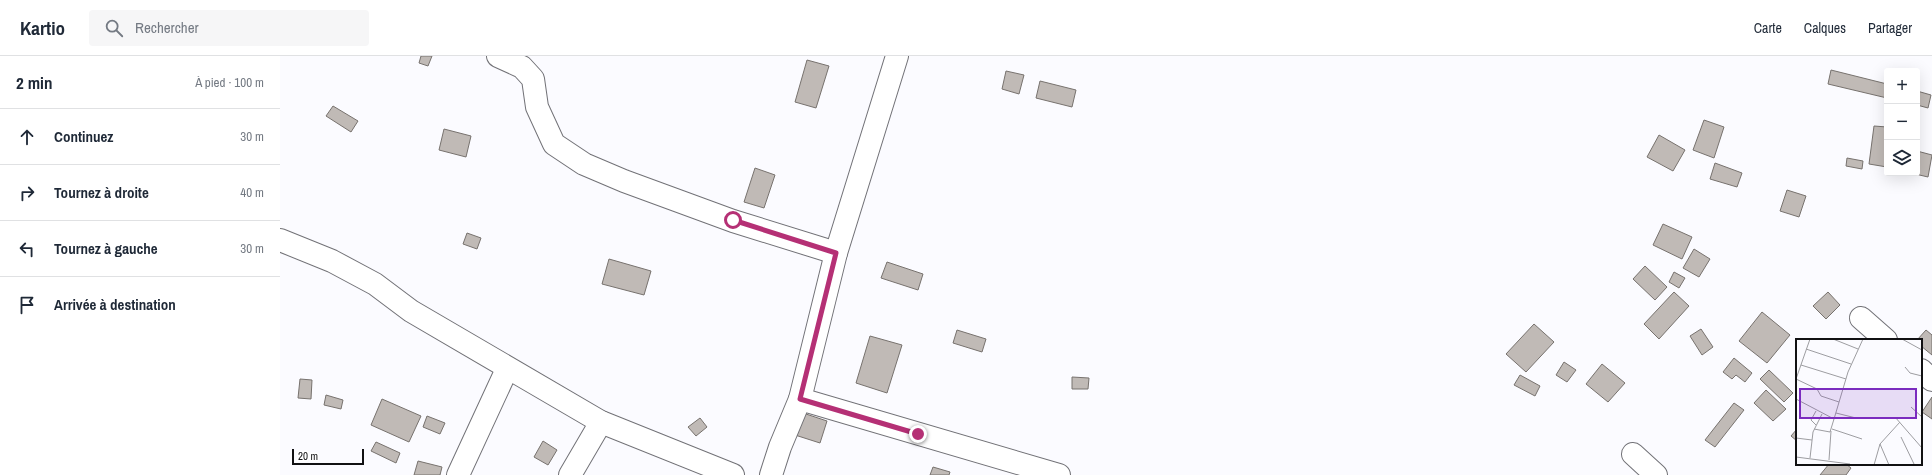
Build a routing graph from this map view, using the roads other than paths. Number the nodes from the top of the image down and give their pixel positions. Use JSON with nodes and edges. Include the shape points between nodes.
{"nodes":[{"id":1,"x":498,"y":56,"type":"edge"},
{"id":2,"x":898,"y":56,"type":"edge"},
{"id":3,"x":280,"y":240,"type":"edge"},
{"id":4,"x":836,"y":253,"type":"junction"},
{"id":5,"x":1861,"y":318,"type":"dead end"},
{"id":6,"x":1885,"y":339,"type":"edge"},
{"id":7,"x":507,"y":369,"type":"junction"},
{"id":8,"x":1922,"y":371,"type":"edge"},
{"id":9,"x":1932,"y":380,"type":"edge"},
{"id":10,"x":800,"y":399,"type":"junction"},
{"id":11,"x":601,"y":422,"type":"junction"},
{"id":12,"x":1633,"y":454,"type":"dead end"},
{"id":13,"x":458,"y":475,"type":"edge"},
{"id":14,"x":570,"y":475,"type":"edge"},
{"id":15,"x":733,"y":475,"type":"edge"},
{"id":16,"x":771,"y":475,"type":"edge"},
{"id":17,"x":1060,"y":475,"type":"edge"},
{"id":18,"x":1656,"y":475,"type":"edge"}],
"edges":[{"from":1,"to":4,"type":"street","via":[[522,67],[533,80],[537,107],[554,144],[584,164],[733,220]]},
{"from":2,"to":4,"type":"street"},
{"from":3,"to":7,"type":"street","via":[[332,261],[375,284],[411,311]]},
{"from":4,"to":10,"type":"street"},
{"from":5,"to":6,"type":"street"},
{"from":7,"to":11,"type":"street"},
{"from":7,"to":13,"type":"street"},
{"from":8,"to":9,"type":"street"},
{"from":10,"to":16,"type":"street"},
{"from":10,"to":17,"type":"street"},
{"from":11,"to":14,"type":"street"},
{"from":11,"to":15,"type":"street"},
{"from":12,"to":18,"type":"street"}]}
